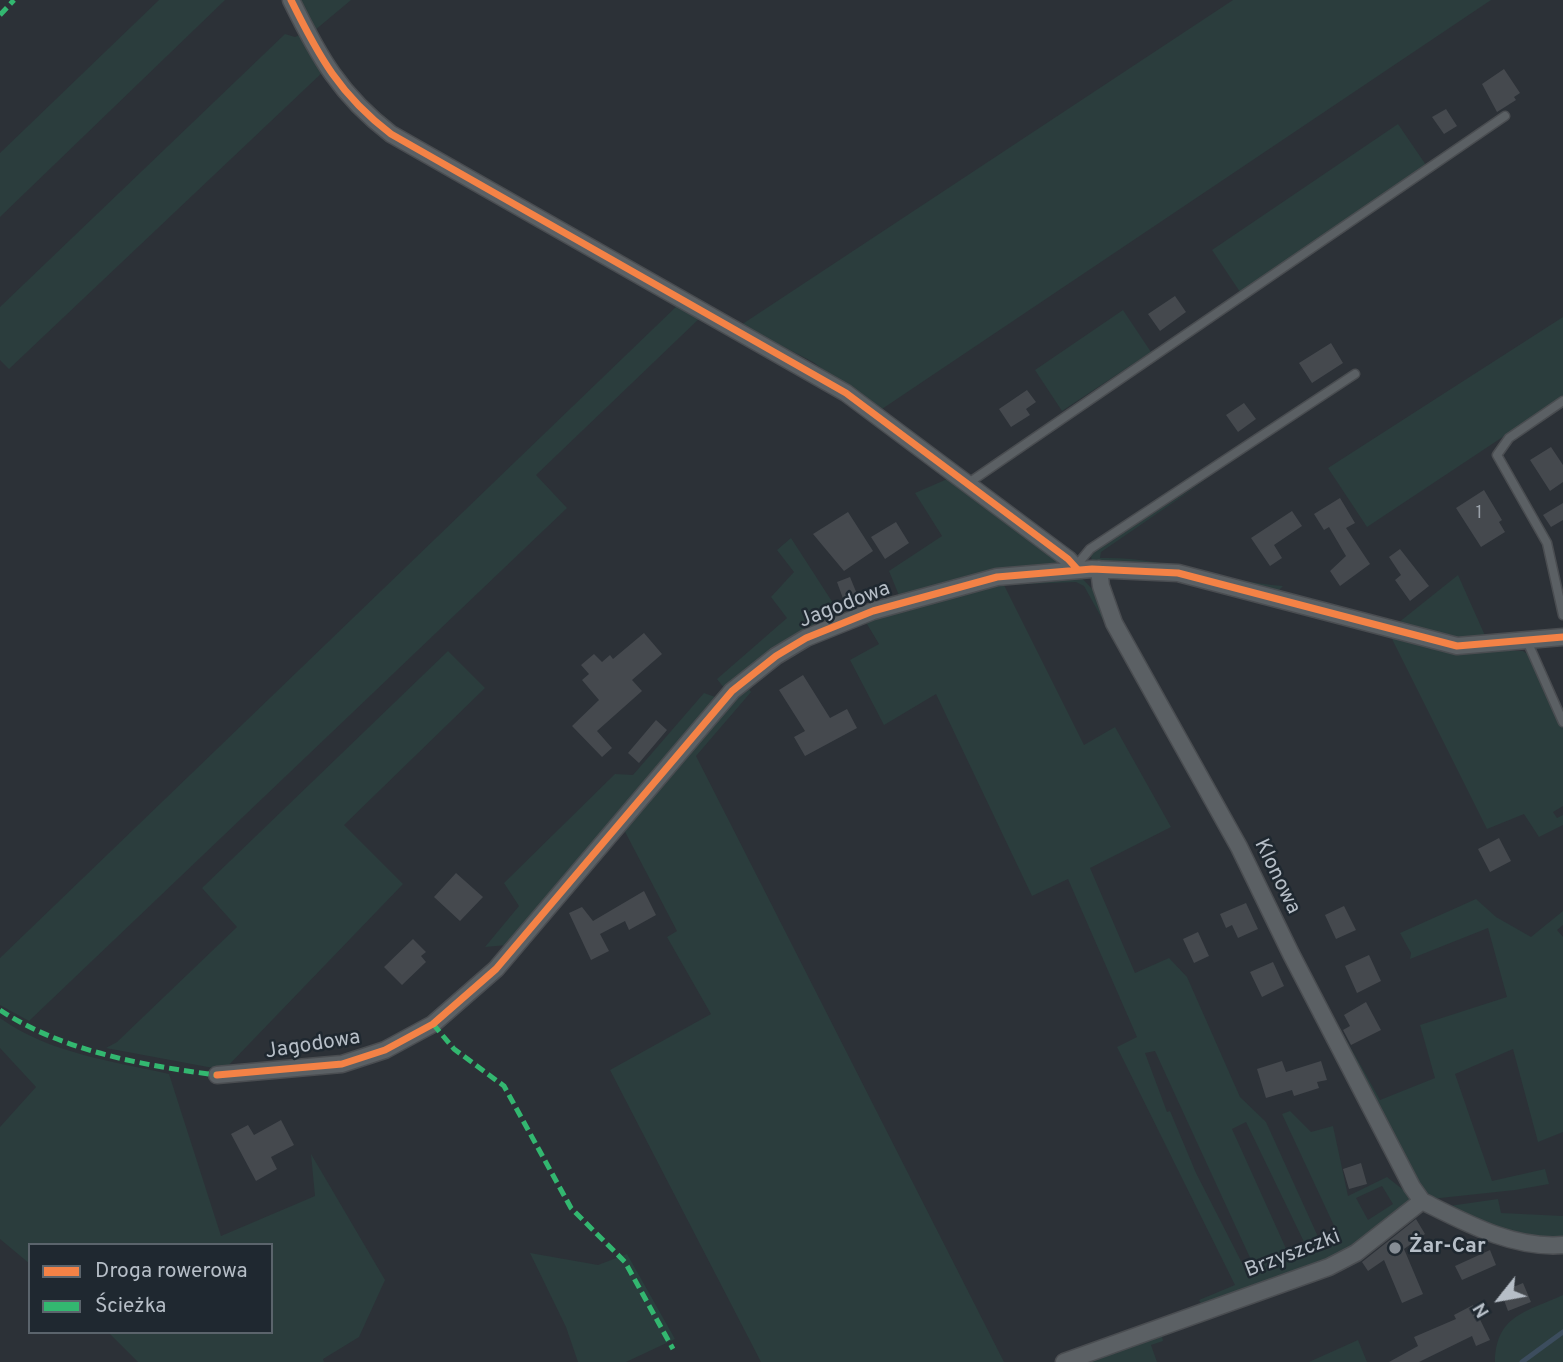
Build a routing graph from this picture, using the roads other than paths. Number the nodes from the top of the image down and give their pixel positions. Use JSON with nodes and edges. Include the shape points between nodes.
{"nodes":[{"id":1,"x":290,"y":0,"type":"edge"},
{"id":2,"x":1505,"y":116,"type":"dead end"},
{"id":3,"x":1355,"y":374,"type":"dead end"},
{"id":4,"x":1563,"y":401,"type":"edge"},
{"id":5,"x":967,"y":484,"type":"junction"},
{"id":6,"x":1077,"y":568,"type":"junction"},
{"id":7,"x":1098,"y":569,"type":"junction"},
{"id":8,"x":1563,"y":614,"type":"edge"},
{"id":9,"x":1563,"y":637,"type":"edge"},
{"id":10,"x":1527,"y":641,"type":"junction"},
{"id":11,"x":1563,"y":722,"type":"edge"},
{"id":12,"x":217,"y":1075,"type":"dead end"},
{"id":13,"x":1422,"y":1201,"type":"junction"},
{"id":14,"x":1563,"y":1245,"type":"edge"},
{"id":15,"x":1064,"y":1362,"type":"edge"}],
"edges":[{"from":1,"to":5,"type":"street","via":[[335,80],[360,110],[391,134],[846,393]]},
{"from":2,"to":5,"type":"lane"},
{"from":3,"to":6,"type":"lane","via":[[1090,549]]},
{"from":4,"to":8,"type":"lane","via":[[1509,438],[1497,455],[1547,544]]},
{"from":5,"to":6,"type":"street"},
{"from":6,"to":7,"type":"street","name":"Jagodowa"},
{"from":6,"to":12,"type":"street","name":"Jagodowa","via":[[972,582],[850,619],[790,647],[732,691],[513,950],[458,1006],[405,1041],[357,1060]]},
{"from":7,"to":10,"type":"street","name":"Jagodowa","via":[[1178,573],[1457,646]]},
{"from":7,"to":13,"type":"street","name":"Klonowa","via":[[1114,623],[1240,847],[1291,954]]},
{"from":9,"to":10,"type":"street","name":"Jagodowa"},
{"from":10,"to":11,"type":"lane"},
{"from":13,"to":14,"type":"street","via":[[1520,1243]]},
{"from":13,"to":15,"type":"street","name":"Brzyszczki","via":[[1356,1253],[1329,1267]]}]}
